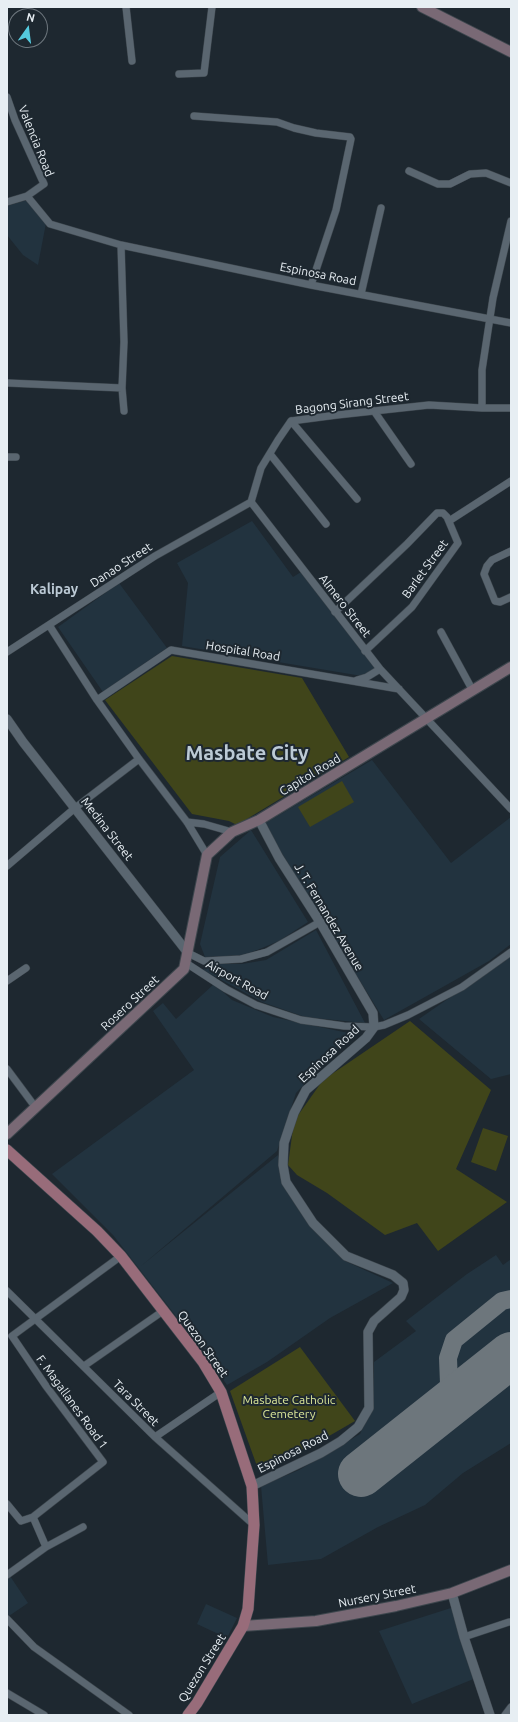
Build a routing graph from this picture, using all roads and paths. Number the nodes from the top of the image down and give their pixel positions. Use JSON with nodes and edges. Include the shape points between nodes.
{"nodes":[{"id":1,"x":126,"y":7,"type":"edge"},
{"id":2,"x":212,"y":7,"type":"edge"},
{"id":3,"x":422,"y":7,"type":"edge"},
{"id":4,"x":511,"y":52,"type":"edge"},
{"id":5,"x":132,"y":61,"type":"dead end"},
{"id":6,"x":179,"y":74,"type":"dead end"},
{"id":7,"x":7,"y":97,"type":"edge"},
{"id":8,"x":194,"y":116,"type":"dead end"},
{"id":9,"x":409,"y":171,"type":"dead end"},
{"id":10,"x":511,"y":183,"type":"edge"},
{"id":11,"x":27,"y":196,"type":"junction"},
{"id":12,"x":7,"y":202,"type":"edge"},
{"id":13,"x":381,"y":208,"type":"dead end"},
{"id":14,"x":511,"y":221,"type":"edge"},
{"id":15,"x":510,"y":230,"type":"edge"},
{"id":16,"x":121,"y":245,"type":"junction"},
{"id":17,"x":311,"y":285,"type":"junction"},
{"id":18,"x":361,"y":294,"type":"junction"},
{"id":19,"x":490,"y":319,"type":"junction"},
{"id":20,"x":511,"y":323,"type":"edge"},
{"id":21,"x":8,"y":383,"type":"edge"},
{"id":22,"x":122,"y":388,"type":"junction"},
{"id":23,"x":482,"y":408,"type":"junction"},
{"id":24,"x":511,"y":408,"type":"edge"},
{"id":25,"x":124,"y":411,"type":"dead end"},
{"id":26,"x":374,"y":411,"type":"junction"},
{"id":27,"x":291,"y":421,"type":"junction"},
{"id":28,"x":270,"y":454,"type":"junction"},
{"id":29,"x":7,"y":457,"type":"edge"},
{"id":30,"x":16,"y":457,"type":"dead end"},
{"id":31,"x":411,"y":464,"type":"dead end"},
{"id":32,"x":511,"y":481,"type":"edge"},
{"id":33,"x":357,"y":499,"type":"dead end"},
{"id":34,"x":251,"y":502,"type":"junction"},
{"id":35,"x":449,"y":521,"type":"junction"},
{"id":36,"x":326,"y":524,"type":"dead end"},
{"id":37,"x":511,"y":551,"type":"edge"},
{"id":38,"x":509,"y":599,"type":"edge"},
{"id":39,"x":335,"y":612,"type":"junction"},
{"id":40,"x":49,"y":625,"type":"junction"},
{"id":41,"x":441,"y":632,"type":"dead end"},
{"id":42,"x":365,"y":651,"type":"junction"},
{"id":43,"x":7,"y":652,"type":"edge"},
{"id":44,"x":511,"y":667,"type":"edge"},
{"id":45,"x":380,"y":669,"type":"junction"},
{"id":46,"x":352,"y":681,"type":"junction"},
{"id":47,"x":399,"y":689,"type":"junction"},
{"id":48,"x":473,"y":691,"type":"junction"},
{"id":49,"x":97,"y":700,"type":"junction"},
{"id":50,"x":428,"y":718,"type":"junction"},
{"id":51,"x":7,"y":719,"type":"edge"},
{"id":52,"x":139,"y":759,"type":"junction"},
{"id":53,"x":75,"y":808,"type":"junction"},
{"id":54,"x":511,"y":809,"type":"edge"},
{"id":55,"x":259,"y":820,"type":"junction"},
{"id":56,"x":187,"y":822,"type":"junction"},
{"id":57,"x":232,"y":832,"type":"junction"},
{"id":58,"x":207,"y":855,"type":"junction"},
{"id":59,"x":7,"y":866,"type":"edge"},
{"id":60,"x":320,"y":922,"type":"junction"},
{"id":61,"x":511,"y":952,"type":"edge"},
{"id":62,"x":188,"y":953,"type":"junction"},
{"id":63,"x":204,"y":961,"type":"junction"},
{"id":64,"x":186,"y":963,"type":"junction"},
{"id":65,"x":26,"y":968,"type":"dead end"},
{"id":66,"x":198,"y":971,"type":"junction"},
{"id":67,"x":7,"y":981,"type":"edge"},
{"id":68,"x":374,"y":1027,"type":"junction"},
{"id":69,"x":7,"y":1069,"type":"edge"},
{"id":70,"x":36,"y":1108,"type":"junction"},
{"id":71,"x":7,"y":1134,"type":"edge"},
{"id":72,"x":7,"y":1150,"type":"edge"},
{"id":73,"x":121,"y":1256,"type":"junction"},
{"id":74,"x":7,"y":1291,"type":"edge"},
{"id":75,"x":163,"y":1311,"type":"junction"},
{"id":76,"x":36,"y":1318,"type":"junction"},
{"id":77,"x":84,"y":1366,"type":"junction"},
{"id":78,"x":220,"y":1392,"type":"junction"},
{"id":79,"x":155,"y":1437,"type":"junction"},
{"id":80,"x":252,"y":1486,"type":"junction"},
{"id":81,"x":7,"y":1504,"type":"edge"},
{"id":82,"x":32,"y":1517,"type":"junction"},
{"id":83,"x":254,"y":1525,"type":"junction"},
{"id":84,"x":83,"y":1527,"type":"dead end"},
{"id":85,"x":46,"y":1548,"type":"junction"},
{"id":86,"x":511,"y":1570,"type":"edge"},
{"id":87,"x":7,"y":1575,"type":"edge"},
{"id":88,"x":452,"y":1593,"type":"junction"},
{"id":89,"x":7,"y":1619,"type":"edge"},
{"id":90,"x":510,"y":1624,"type":"edge"},
{"id":91,"x":243,"y":1626,"type":"junction"},
{"id":92,"x":464,"y":1637,"type":"junction"},
{"id":93,"x":7,"y":1693,"type":"edge"},
{"id":94,"x":511,"y":1707,"type":"edge"},
{"id":95,"x":44,"y":1715,"type":"edge"},
{"id":96,"x":129,"y":1715,"type":"edge"},
{"id":97,"x":189,"y":1715,"type":"edge"},
{"id":98,"x":490,"y":1715,"type":"edge"},
{"id":99,"x":505,"y":1715,"type":"edge"}],
"edges":[{"from":1,"to":5,"type":"street"},
{"from":2,"to":6,"type":"street","via":[[204,73]]},
{"from":3,"to":4,"type":"main road"},
{"from":7,"to":11,"type":"street","name":"Valencia Road","via":[[44,184]]},
{"from":8,"to":17,"type":"street","via":[[277,122],[309,132],[350,137],[336,210]]},
{"from":9,"to":10,"type":"street","via":[[438,184],[450,184],[470,174],[486,173]]},
{"from":11,"to":12,"type":"street"},
{"from":11,"to":16,"type":"street","via":[[50,224]]},
{"from":13,"to":18,"type":"street"},
{"from":14,"to":15,"type":"street"},
{"from":15,"to":19,"type":"street"},
{"from":16,"to":17,"type":"street","name":"Espinosa Road"},
{"from":16,"to":22,"type":"street","via":[[124,342]]},
{"from":17,"to":18,"type":"street","name":"Espinosa Road"},
{"from":18,"to":19,"type":"street","name":"Espinosa Road"},
{"from":19,"to":20,"type":"street","name":"Espinosa Road"},
{"from":19,"to":23,"type":"street","via":[[482,370]]},
{"from":21,"to":22,"type":"street"},
{"from":22,"to":25,"type":"street"},
{"from":23,"to":24,"type":"street","name":"Bagong Sirang Street"},
{"from":23,"to":26,"type":"street","name":"Bagong Sirang Street","via":[[429,405]]},
{"from":26,"to":27,"type":"street","name":"Bagong Sirang Street"},
{"from":26,"to":31,"type":"street"},
{"from":27,"to":28,"type":"street","name":"Bagong Sirang Street"},
{"from":27,"to":33,"type":"street"},
{"from":28,"to":34,"type":"street","name":"Bagong Sirang Street","via":[[261,468]]},
{"from":28,"to":36,"type":"street"},
{"from":29,"to":30,"type":"street"},
{"from":32,"to":35,"type":"street"},
{"from":34,"to":39,"type":"street","name":"Almero Street"},
{"from":34,"to":40,"type":"street","name":"Danao Street","via":[[155,556]]},
{"from":35,"to":39,"type":"street","via":[[443,513],[437,513]]},
{"from":35,"to":42,"type":"street","name":"Barlet Street","via":[[458,543],[412,608]]},
{"from":37,"to":38,"type":"street","via":[[492,560],[484,574],[495,601]]},
{"from":39,"to":42,"type":"street","name":"Almero Street"},
{"from":40,"to":43,"type":"street","name":"Danao Street"},
{"from":40,"to":49,"type":"street"},
{"from":41,"to":48,"type":"street"},
{"from":42,"to":45,"type":"street","name":"Almero Street"},
{"from":44,"to":48,"type":"main road","name":"Capitol Road"},
{"from":45,"to":46,"type":"street","via":[[367,677]]},
{"from":45,"to":47,"type":"street","name":"Almero Street"},
{"from":46,"to":47,"type":"street","name":"Hospital Road"},
{"from":46,"to":49,"type":"street","name":"Hospital Road","via":[[171,650]]},
{"from":47,"to":50,"type":"street","name":"Almero Street"},
{"from":48,"to":50,"type":"main road","name":"Capitol Road"},
{"from":49,"to":52,"type":"street"},
{"from":50,"to":54,"type":"street","name":"Almero Street"},
{"from":50,"to":55,"type":"main road","name":"Capitol Road"},
{"from":51,"to":53,"type":"street","name":"Medina Street"},
{"from":52,"to":53,"type":"street"},
{"from":52,"to":56,"type":"street"},
{"from":53,"to":59,"type":"street"},
{"from":53,"to":62,"type":"street","name":"Medina Street"},
{"from":55,"to":57,"type":"main road","name":"Capitol Road"},
{"from":55,"to":60,"type":"street","name":"J. T. Fernandez Avenue","via":[[279,858]]},
{"from":56,"to":57,"type":"street"},
{"from":56,"to":58,"type":"street"},
{"from":57,"to":58,"type":"main road","name":"Capitol Road"},
{"from":58,"to":62,"type":"main road","name":"Rosero Street"},
{"from":60,"to":63,"type":"street","via":[[267,952],[241,959]]},
{"from":60,"to":68,"type":"street","name":"J. T. Fernandez Avenue","via":[[373,1013]]},
{"from":61,"to":68,"type":"street","name":"Airport Road","via":[[462,987],[408,1015]]},
{"from":62,"to":63,"type":"street"},
{"from":62,"to":64,"type":"main road","name":"Rosero Street"},
{"from":63,"to":66,"type":"street"},
{"from":64,"to":66,"type":"street","name":"Airport Road"},
{"from":64,"to":70,"type":"main road","name":"Rosero Street","via":[[184,970],[176,978]]},
{"from":65,"to":67,"type":"street"},
{"from":66,"to":68,"type":"street","name":"Airport Road","via":[[263,1008],[301,1020]]},
{"from":68,"to":80,"type":"street","name":"Espinosa Road","via":[[366,1038],[306,1090],[294,1113],[284,1143],[283,1165],[286,1182],[313,1223],[346,1256],[393,1275],[403,1283],[404,1290],[401,1297],[374,1320],[368,1332],[369,1408],[358,1427],[321,1453]]},
{"from":69,"to":70,"type":"street"},
{"from":70,"to":71,"type":"main road","name":"Rosero Street"},
{"from":72,"to":73,"type":"main road","name":"Quezon Street"},
{"from":73,"to":75,"type":"main road","name":"Quezon Street"},
{"from":73,"to":76,"type":"street"},
{"from":74,"to":76,"type":"street","name":"Tara Street"},
{"from":75,"to":77,"type":"street"},
{"from":75,"to":78,"type":"main road","name":"Quezon Street","via":[[203,1362]]},
{"from":76,"to":77,"type":"street","name":"Tara Street"},
{"from":76,"to":82,"type":"street","name":"F. Magallanes Road 1","via":[[12,1336],[103,1462]]},
{"from":77,"to":79,"type":"street","name":"Tara Street"},
{"from":78,"to":79,"type":"street"},
{"from":78,"to":80,"type":"main road","name":"Quezon Street"},
{"from":79,"to":83,"type":"street","name":"Tara Street"},
{"from":80,"to":83,"type":"main road","name":"Quezon Street"},
{"from":81,"to":82,"type":"street","via":[[21,1521]]},
{"from":82,"to":85,"type":"street"},
{"from":83,"to":91,"type":"main road","name":"Quezon Street","via":[[251,1588]]},
{"from":84,"to":85,"type":"street"},
{"from":85,"to":87,"type":"street"},
{"from":86,"to":88,"type":"main road","name":"Nursery Street"},
{"from":88,"to":91,"type":"main road","name":"Nursery Street","via":[[316,1621]]},
{"from":88,"to":92,"type":"street"},
{"from":89,"to":96,"type":"street","via":[[34,1647]]},
{"from":90,"to":92,"type":"street"},
{"from":91,"to":97,"type":"main road","name":"Quezon Street"},
{"from":92,"to":98,"type":"street"},
{"from":93,"to":95,"type":"street"},
{"from":94,"to":99,"type":"street"}]}
